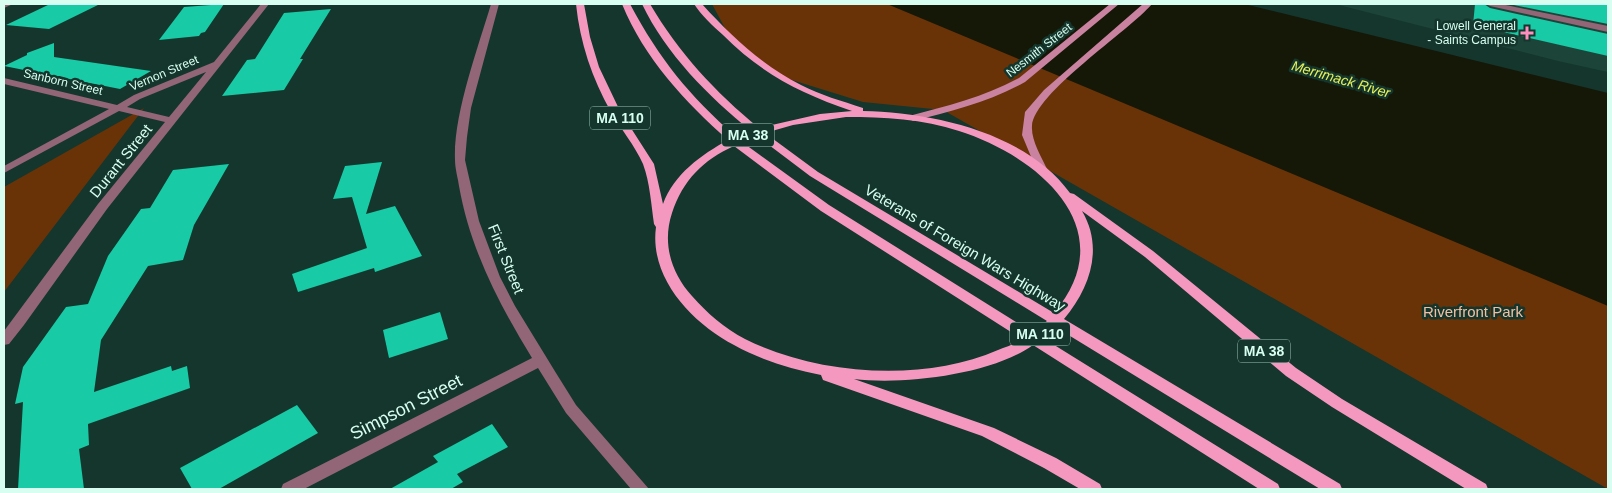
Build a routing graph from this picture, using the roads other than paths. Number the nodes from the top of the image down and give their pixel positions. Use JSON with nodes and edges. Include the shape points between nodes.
{"nodes":[{"id":1,"x":9,"y":4,"type":"edge"},
{"id":2,"x":265,"y":4,"type":"edge"},
{"id":3,"x":495,"y":4,"type":"edge"},
{"id":4,"x":580,"y":4,"type":"edge"},
{"id":5,"x":626,"y":4,"type":"edge"},
{"id":6,"x":646,"y":4,"type":"edge"},
{"id":7,"x":698,"y":4,"type":"edge"},
{"id":8,"x":1116,"y":4,"type":"edge"},
{"id":9,"x":1148,"y":4,"type":"edge"},
{"id":10,"x":1490,"y":4,"type":"edge"},
{"id":11,"x":4,"y":6,"type":"edge"},
{"id":12,"x":1608,"y":30,"type":"edge"},
{"id":13,"x":221,"y":62,"type":"junction"},
{"id":14,"x":4,"y":81,"type":"edge"},
{"id":15,"x":118,"y":108,"type":"junction"},
{"id":16,"x":869,"y":114,"type":"junction"},
{"id":17,"x":913,"y":118,"type":"junction"},
{"id":18,"x":173,"y":121,"type":"junction"},
{"id":19,"x":1041,"y":169,"type":"junction"},
{"id":20,"x":4,"y":170,"type":"edge"},
{"id":21,"x":1064,"y":192,"type":"junction"},
{"id":22,"x":661,"y":231,"type":"junction"},
{"id":23,"x":4,"y":340,"type":"edge"},
{"id":24,"x":540,"y":360,"type":"junction"},
{"id":25,"x":798,"y":365,"type":"junction"},
{"id":26,"x":289,"y":489,"type":"edge"},
{"id":27,"x":641,"y":489,"type":"edge"},
{"id":28,"x":1094,"y":489,"type":"edge"},
{"id":29,"x":1272,"y":489,"type":"edge"},
{"id":30,"x":1334,"y":489,"type":"edge"},
{"id":31,"x":1480,"y":489,"type":"edge"}],
"edges":[{"from":1,"to":11,"type":"street"},
{"from":2,"to":13,"type":"street","name":"Durant Street"},
{"from":3,"to":24,"type":"street","name":"First Street","via":[[466,108],[460,160],[466,198],[493,277]]},
{"from":4,"to":22,"type":"main road","number":"MA 110","via":[[584,34],[596,74],[649,165]]},
{"from":5,"to":29,"type":"main road","via":[[643,39],[663,68],[697,106],[762,164],[854,227]]},
{"from":6,"to":30,"type":"main road","name":"Veterans of Foreign Wars Highway","via":[[669,43],[703,82],[739,117],[814,174]]},
{"from":7,"to":16,"type":"main road","via":[[777,75],[798,87]]},
{"from":8,"to":17,"type":"main road","name":"Nesmith Street","via":[[1022,80],[993,96]]},
{"from":9,"to":19,"type":"main road","via":[[1048,92],[1030,112],[1027,135]]},
{"from":10,"to":12,"type":"street"},
{"from":13,"to":15,"type":"street","name":"Vernon Street"},
{"from":13,"to":18,"type":"street","name":"Durant Street"},
{"from":14,"to":15,"type":"street","name":"Sanborn Street"},
{"from":15,"to":18,"type":"street","name":"Vernon Street"},
{"from":15,"to":20,"type":"street","name":"Vernon Street"},
{"from":16,"to":17,"type":"main road"},
{"from":16,"to":22,"type":"main road","number":"MA 38","via":[[786,122],[739,138],[691,171],[670,199]]},
{"from":17,"to":19,"type":"main road","via":[[953,126],[992,140]]},
{"from":18,"to":23,"type":"street","name":"Durant Street","via":[[116,189]]},
{"from":19,"to":21,"type":"main road","number":"MA 110"},
{"from":21,"to":25,"type":"main road","number":"MA 110","via":[[1085,230],[1088,250],[1086,271],[1065,312],[1045,331],[988,361],[915,376],[875,377]]},
{"from":21,"to":31,"type":"main road","number":"MA 38","via":[[1149,254],[1291,372]]},
{"from":22,"to":25,"type":"main road","number":"MA 110","via":[[667,269],[693,307],[712,325],[737,340]]},
{"from":24,"to":26,"type":"street","name":"Simpson Street"},
{"from":24,"to":27,"type":"street","name":"First Street","via":[[571,409]]},
{"from":25,"to":28,"type":"main road","via":[[988,432]]}]}
